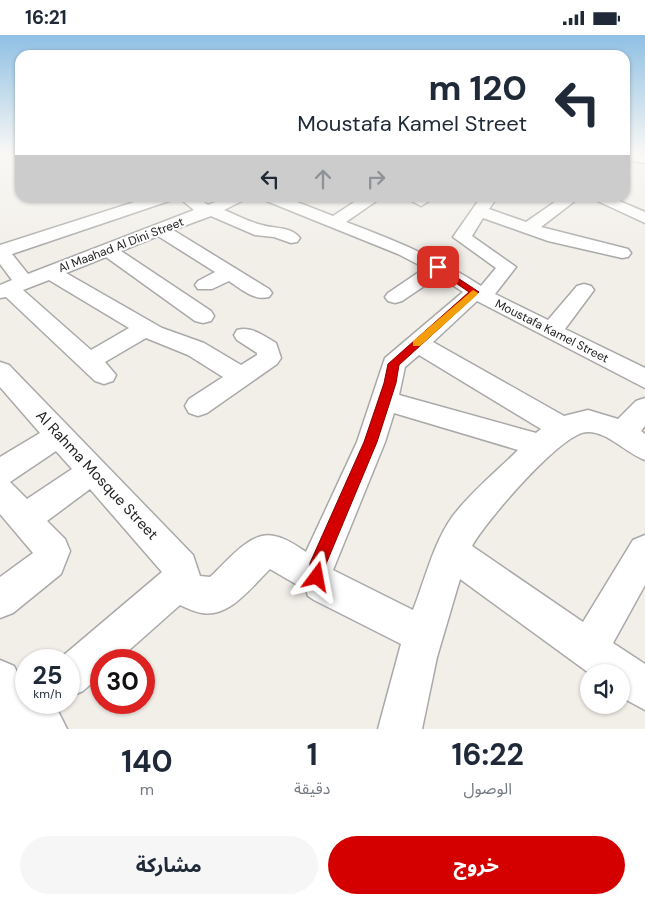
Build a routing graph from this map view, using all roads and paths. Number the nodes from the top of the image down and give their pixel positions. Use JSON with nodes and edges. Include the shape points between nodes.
{"nodes":[{"id":1,"x":152,"y":202,"type":"edge"},
{"id":2,"x":194,"y":202,"type":"edge"},
{"id":3,"x":231,"y":202,"type":"edge"},
{"id":4,"x":282,"y":202,"type":"edge"},
{"id":5,"x":365,"y":202,"type":"edge"},
{"id":6,"x":566,"y":202,"type":"edge"},
{"id":7,"x":608,"y":202,"type":"edge"},
{"id":8,"x":484,"y":205,"type":"edge"},
{"id":9,"x":209,"y":211,"type":"junction"},
{"id":10,"x":645,"y":218,"type":"edge"},
{"id":11,"x":335,"y":222,"type":"junction"},
{"id":12,"x":528,"y":228,"type":"junction"},
{"id":13,"x":160,"y":230,"type":"junction"},
{"id":14,"x":291,"y":238,"type":"dead end"},
{"id":15,"x":108,"y":250,"type":"junction"},
{"id":16,"x":622,"y":253,"type":"dead end"},
{"id":17,"x":438,"y":267,"type":"junction"},
{"id":18,"x":50,"y":272,"type":"junction"},
{"id":19,"x":229,"y":273,"type":"junction"},
{"id":20,"x":205,"y":285,"type":"dead end"},
{"id":21,"x":11,"y":288,"type":"edge"},
{"id":22,"x":584,"y":290,"type":"dead end"},
{"id":23,"x":262,"y":293,"type":"dead end"},
{"id":24,"x":479,"y":294,"type":"junction"},
{"id":25,"x":396,"y":297,"type":"dead end"},
{"id":26,"x":203,"y":316,"type":"dead end"},
{"id":27,"x":146,"y":328,"type":"junction"},
{"id":28,"x":551,"y":331,"type":"junction"},
{"id":29,"x":244,"y":335,"type":"dead end"},
{"id":30,"x":417,"y":343,"type":"junction"},
{"id":31,"x":0,"y":371,"type":"edge"},
{"id":32,"x":240,"y":377,"type":"junction"},
{"id":33,"x":645,"y":379,"type":"edge"},
{"id":34,"x":384,"y":400,"type":"junction"},
{"id":35,"x":198,"y":406,"type":"dead end"},
{"id":36,"x":645,"y":408,"type":"edge"},
{"id":37,"x":60,"y":434,"type":"junction"},
{"id":38,"x":621,"y":434,"type":"junction"},
{"id":39,"x":552,"y":437,"type":"junction"},
{"id":40,"x":645,"y":448,"type":"edge"},
{"id":41,"x":92,"y":471,"type":"junction"},
{"id":42,"x":0,"y":473,"type":"edge"},
{"id":43,"x":0,"y":492,"type":"edge"},
{"id":44,"x":24,"y":519,"type":"junction"},
{"id":45,"x":452,"y":552,"type":"junction"},
{"id":46,"x":645,"y":552,"type":"edge"},
{"id":47,"x":317,"y":577,"type":"junction"},
{"id":48,"x":178,"y":583,"type":"junction"},
{"id":49,"x":0,"y":600,"type":"edge"},
{"id":50,"x":423,"y":635,"type":"junction"},
{"id":51,"x":588,"y":648,"type":"junction"},
{"id":52,"x":80,"y":668,"type":"edge"},
{"id":53,"x":0,"y":679,"type":"edge"},
{"id":54,"x":645,"y":689,"type":"edge"},
{"id":55,"x":29,"y":718,"type":"edge"},
{"id":56,"x":400,"y":729,"type":"edge"}],
"edges":[{"from":1,"to":21,"type":"street","via":[[6,249],[2,253]]},
{"from":2,"to":9,"type":"street"},
{"from":3,"to":9,"type":"street","name":"Al Maahad Al Dini Street"},
{"from":4,"to":11,"type":"street","name":"Moustafa Kamel Street"},
{"from":5,"to":11,"type":"street"},
{"from":6,"to":12,"type":"street"},
{"from":7,"to":10,"type":"street"},
{"from":8,"to":12,"type":"street"},
{"from":8,"to":24,"type":"street","via":[[462,237],[507,267]]},
{"from":9,"to":13,"type":"street","name":"Al Maahad Al Dini Street"},
{"from":9,"to":14,"type":"street","via":[[260,231],[277,232]]},
{"from":11,"to":17,"type":"street","name":"Moustafa Kamel Street"},
{"from":12,"to":16,"type":"street","via":[[570,242]]},
{"from":13,"to":15,"type":"street","name":"Al Maahad Al Dini Street"},
{"from":13,"to":19,"type":"street"},
{"from":15,"to":18,"type":"street","name":"Al Maahad Al Dini Street"},
{"from":15,"to":26,"type":"street"},
{"from":17,"to":24,"type":"street","name":"Moustafa Kamel Street"},
{"from":17,"to":25,"type":"street"},
{"from":18,"to":21,"type":"street","name":"Al Maahad Al Dini Street"},
{"from":18,"to":27,"type":"street"},
{"from":19,"to":20,"type":"street"},
{"from":19,"to":23,"type":"street"},
{"from":21,"to":27,"type":"street","via":[[96,369]]},
{"from":22,"to":28,"type":"street"},
{"from":24,"to":28,"type":"street","name":"Moustafa Kamel Street"},
{"from":24,"to":30,"type":"street"},
{"from":27,"to":32,"type":"street","via":[[196,349]]},
{"from":28,"to":33,"type":"street","name":"Moustafa Kamel Street"},
{"from":29,"to":32,"type":"street","via":[[270,353]]},
{"from":30,"to":34,"type":"street","via":[[394,364]]},
{"from":30,"to":39,"type":"street"},
{"from":31,"to":37,"type":"street","name":"Al Rahma Mosque Street"},
{"from":32,"to":35,"type":"street"},
{"from":34,"to":39,"type":"street"},
{"from":34,"to":47,"type":"street","via":[[371,442],[318,563]]},
{"from":36,"to":38,"type":"street"},
{"from":37,"to":41,"type":"street","name":"Al Rahma Mosque Street"},
{"from":37,"to":42,"type":"street"},
{"from":38,"to":39,"type":"street","via":[[589,421]]},
{"from":38,"to":40,"type":"street"},
{"from":39,"to":45,"type":"street","via":[[481,507],[465,527]]},
{"from":41,"to":44,"type":"street"},
{"from":41,"to":48,"type":"street","name":"Al Rahma Mosque Street","via":[[181,567],[183,574]]},
{"from":43,"to":44,"type":"street"},
{"from":44,"to":49,"type":"street","via":[[53,551],[53,556],[49,563]]},
{"from":45,"to":50,"type":"street"},
{"from":45,"to":51,"type":"street"},
{"from":46,"to":51,"type":"street"},
{"from":47,"to":48,"type":"street","via":[[274,552],[263,552],[219,593],[210,597],[201,597]]},
{"from":47,"to":50,"type":"street","via":[[326,587]]},
{"from":48,"to":52,"type":"street"},
{"from":50,"to":56,"type":"street"},
{"from":51,"to":54,"type":"street"},
{"from":53,"to":55,"type":"street"}]}
